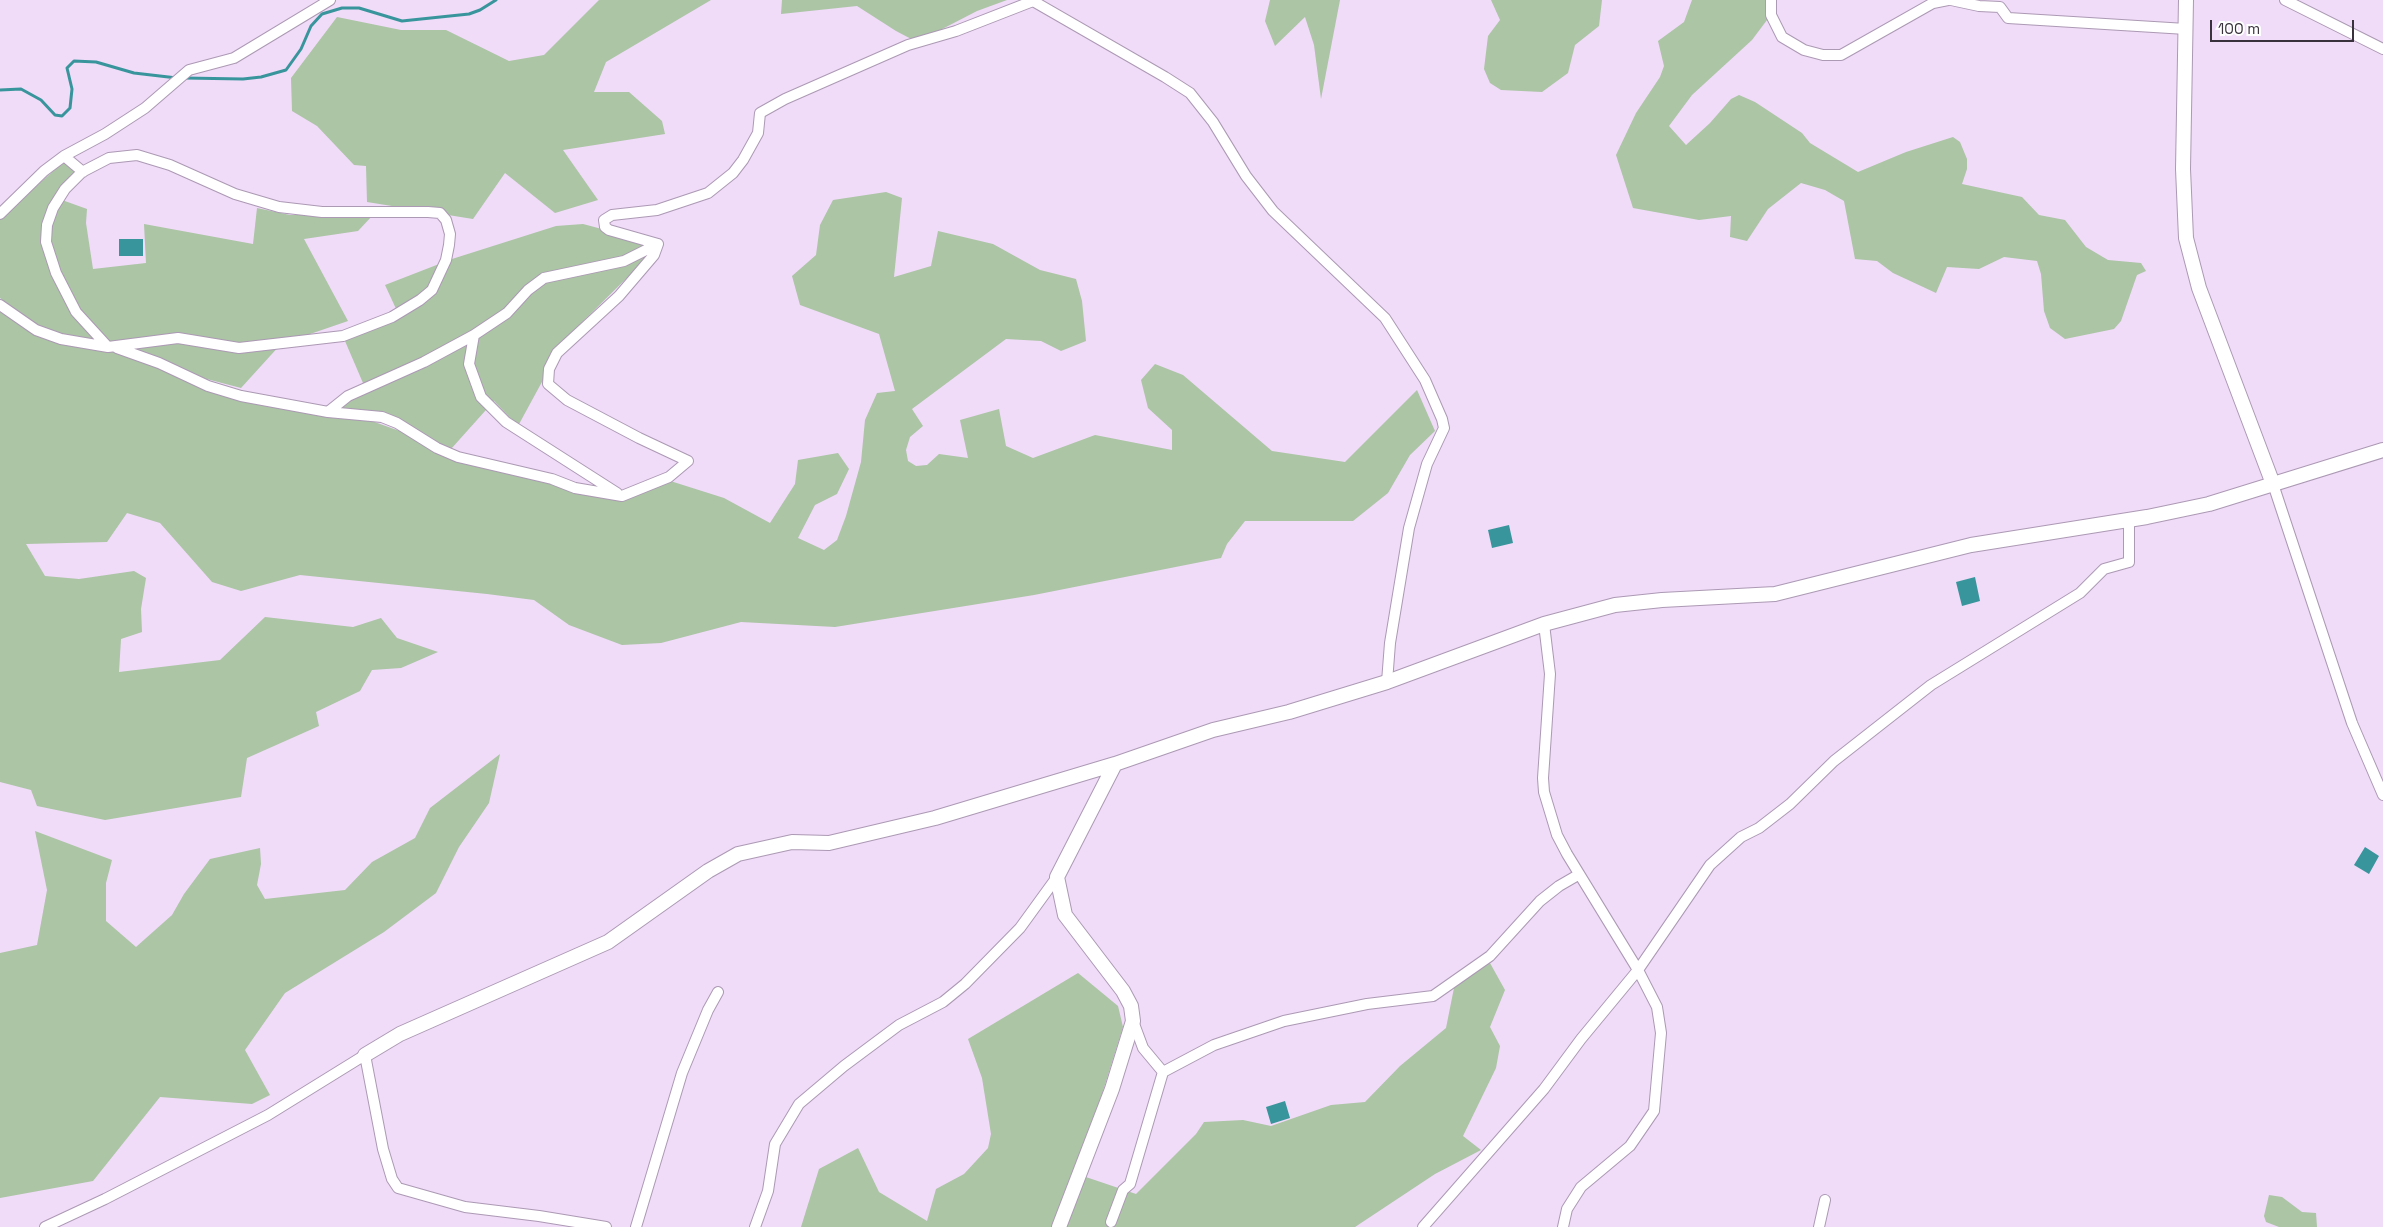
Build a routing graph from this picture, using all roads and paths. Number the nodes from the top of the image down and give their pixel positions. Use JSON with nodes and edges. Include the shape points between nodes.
{"nodes":[{"id":1,"x":330,"y":0,"type":"edge"},
{"id":2,"x":1771,"y":0,"type":"edge"},
{"id":3,"x":1949,"y":0,"type":"edge"},
{"id":4,"x":2186,"y":0,"type":"edge"},
{"id":5,"x":2285,"y":0,"type":"edge"},
{"id":6,"x":2186,"y":29,"type":"junction"},
{"id":7,"x":2383,"y":49,"type":"edge"},
{"id":8,"x":64,"y":156,"type":"junction"},
{"id":9,"x":83,"y":172,"type":"junction"},
{"id":10,"x":0,"y":214,"type":"edge"},
{"id":11,"x":658,"y":244,"type":"junction"},
{"id":12,"x":0,"y":305,"type":"edge"},
{"id":13,"x":474,"y":334,"type":"junction"},
{"id":14,"x":111,"y":347,"type":"junction"},
{"id":15,"x":328,"y":412,"type":"junction"},
{"id":16,"x":2383,"y":450,"type":"edge"},
{"id":17,"x":2273,"y":484,"type":"junction"},
{"id":18,"x":622,"y":496,"type":"junction"},
{"id":19,"x":2129,"y":520,"type":"junction"},
{"id":20,"x":1544,"y":624,"type":"junction"},
{"id":21,"x":1387,"y":682,"type":"junction"},
{"id":22,"x":1115,"y":764,"type":"junction"},
{"id":23,"x":2383,"y":795,"type":"edge"},
{"id":24,"x":1578,"y":875,"type":"junction"},
{"id":25,"x":1057,"y":877,"type":"junction"},
{"id":26,"x":1638,"y":970,"type":"junction"},
{"id":27,"x":718,"y":992,"type":"dead end"},
{"id":28,"x":1133,"y":1021,"type":"junction"},
{"id":29,"x":365,"y":1055,"type":"junction"},
{"id":30,"x":1163,"y":1072,"type":"junction"},
{"id":31,"x":1825,"y":1200,"type":"dead end"},
{"id":32,"x":539,"y":1216,"type":"junction"},
{"id":33,"x":1111,"y":1222,"type":"dead end"},
{"id":34,"x":44,"y":1227,"type":"edge"},
{"id":35,"x":544,"y":1227,"type":"edge"},
{"id":36,"x":606,"y":1227,"type":"edge"},
{"id":37,"x":636,"y":1227,"type":"edge"},
{"id":38,"x":755,"y":1227,"type":"edge"},
{"id":39,"x":1059,"y":1227,"type":"edge"},
{"id":40,"x":1423,"y":1227,"type":"edge"},
{"id":41,"x":1563,"y":1227,"type":"edge"},
{"id":42,"x":1820,"y":1227,"type":"edge"}],
"edges":[{"from":1,"to":8,"type":"street","via":[[234,58],[189,70],[145,108]]},
{"from":2,"to":3,"type":"street","via":[[1771,16],[1782,36],[1804,50],[1823,55],[1841,55],[1934,3]]},
{"from":3,"to":6,"type":"street","via":[[2000,7],[2008,18]]},
{"from":4,"to":6,"type":"street"},
{"from":5,"to":7,"type":"street"},
{"from":6,"to":17,"type":"street","via":[[2183,169],[2186,238],[2198,288]]},
{"from":8,"to":9,"type":"street"},
{"from":8,"to":10,"type":"street"},
{"from":9,"to":14,"type":"street","via":[[65,189],[53,208],[46,242],[56,273],[76,312]]},
{"from":9,"to":14,"type":"street","via":[[109,158],[136,154],[236,194],[280,207],[322,212],[440,214],[446,220],[450,234],[446,260],[432,290],[392,317],[343,336],[239,348],[178,338]]},
{"from":11,"to":13,"type":"street","via":[[624,261],[544,278],[507,313]]},
{"from":11,"to":18,"type":"street","via":[[654,255],[619,296],[557,353],[549,369],[548,384],[568,400],[688,461],[669,477]]},
{"from":11,"to":21,"type":"street","via":[[609,230],[604,220],[612,214],[657,210],[708,193],[733,173],[743,160],[758,133],[760,113],[785,99],[908,44],[956,31],[1033,1],[1165,78],[1190,94],[1213,122],[1246,176],[1273,211],[1385,318],[1425,380],[1442,419],[1444,428],[1427,464],[1409,528],[1390,643]]},
{"from":12,"to":14,"type":"street","via":[[36,330],[61,339]]},
{"from":13,"to":15,"type":"street","via":[[424,362],[348,396]]},
{"from":13,"to":18,"type":"street","via":[[469,364],[481,397],[506,422]]},
{"from":14,"to":15,"type":"street","via":[[241,396]]},
{"from":15,"to":18,"type":"street","via":[[382,417],[458,457],[552,479],[575,488]]},
{"from":16,"to":17,"type":"street"},
{"from":17,"to":19,"type":"street","via":[[2209,504]]},
{"from":17,"to":23,"type":"street","via":[[2352,723]]},
{"from":19,"to":20,"type":"street","via":[[1971,545],[1775,594],[1615,605]]},
{"from":19,"to":26,"type":"street","via":[[2129,562],[2104,569],[2080,593],[1931,685],[1834,761],[1790,804],[1759,828],[1741,837],[1710,865]]},
{"from":20,"to":21,"type":"street"},
{"from":20,"to":24,"type":"street","via":[[1550,674],[1544,792],[1557,835]]},
{"from":21,"to":22,"type":"street","via":[[1289,712],[1213,730]]},
{"from":22,"to":25,"type":"street"},
{"from":22,"to":29,"type":"street","via":[[882,832],[829,843],[792,842],[738,854],[708,871],[608,942],[400,1034]]},
{"from":24,"to":26,"type":"street"},
{"from":24,"to":30,"type":"street","via":[[1540,901],[1490,956],[1433,996],[1367,1004],[1284,1021],[1214,1046]]},
{"from":25,"to":28,"type":"street","via":[[1065,915],[1123,991],[1131,1006]]},
{"from":25,"to":38,"type":"street","via":[[1020,928],[965,984],[944,1002],[899,1025],[799,1104],[775,1144],[768,1191]]},
{"from":26,"to":40,"type":"street","via":[[1580,1039],[1544,1089]]},
{"from":26,"to":41,"type":"street","via":[[1657,1007],[1661,1033],[1654,1111],[1630,1146],[1581,1188],[1567,1209]]},
{"from":27,"to":37,"type":"street","via":[[682,1072]]},
{"from":28,"to":30,"type":"street","via":[[1143,1048]]},
{"from":28,"to":39,"type":"street","via":[[1112,1089]]},
{"from":29,"to":32,"type":"street","via":[[383,1149],[398,1188],[465,1207]]},
{"from":29,"to":34,"type":"street","via":[[268,1115]]},
{"from":30,"to":33,"type":"street","via":[[1130,1184],[1124,1190]]},
{"from":31,"to":42,"type":"street"},
{"from":32,"to":35,"type":"street"},
{"from":32,"to":36,"type":"street"}]}
